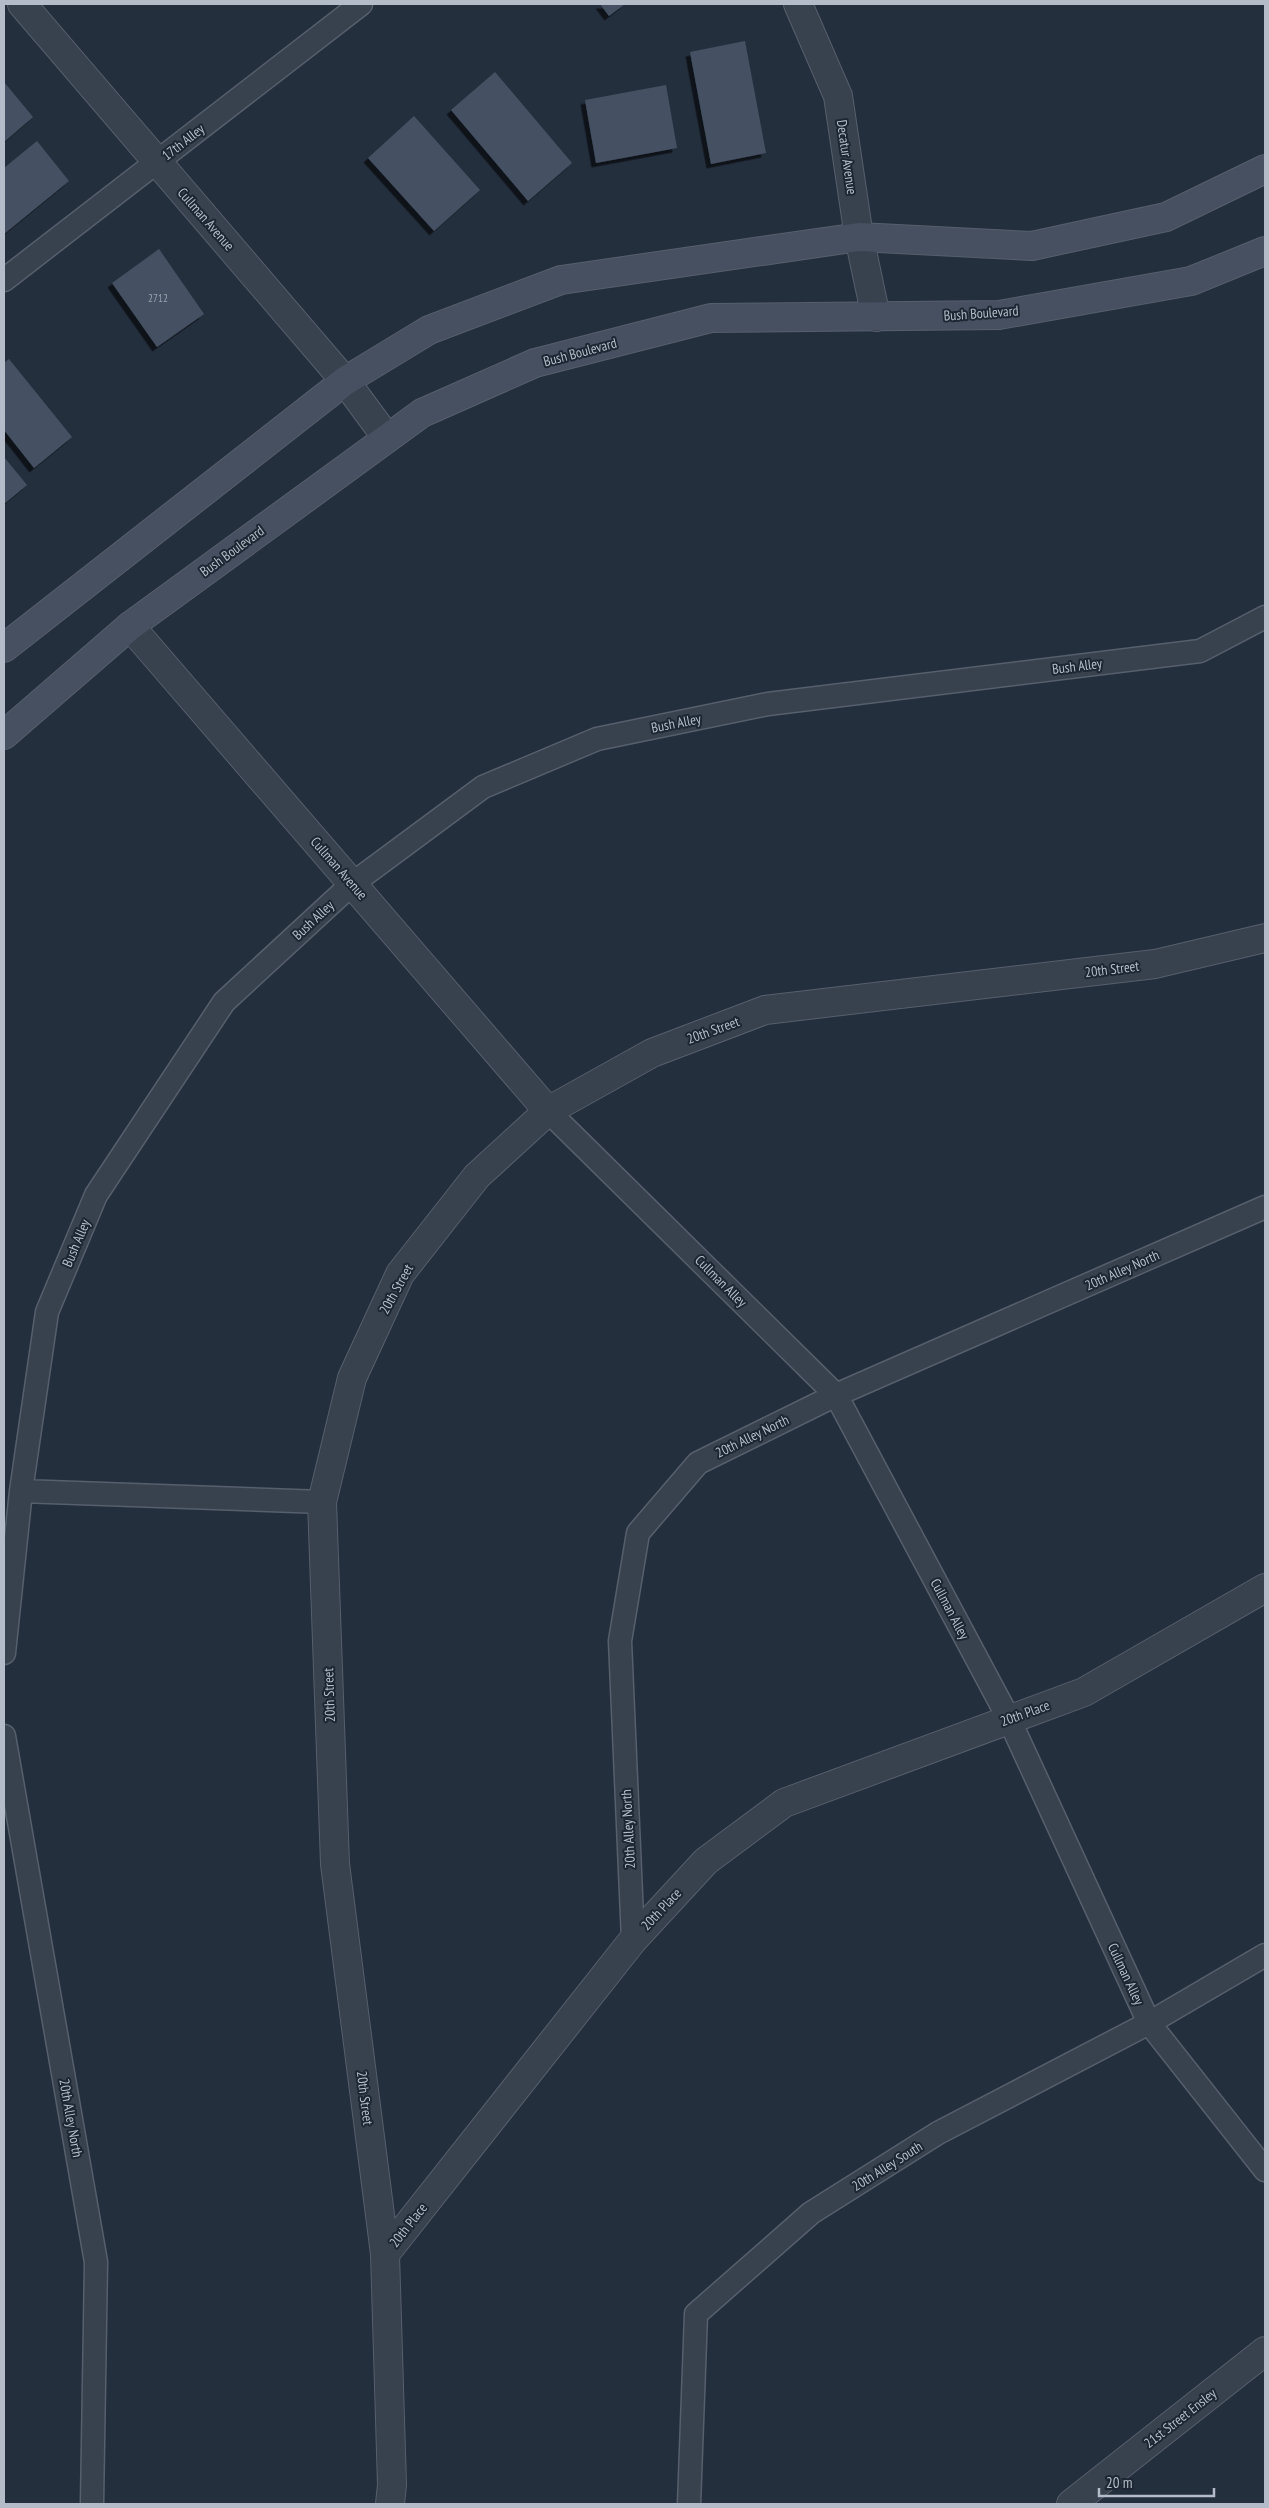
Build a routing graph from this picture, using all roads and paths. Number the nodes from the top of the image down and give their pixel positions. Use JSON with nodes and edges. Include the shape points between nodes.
{"nodes":[{"id":1,"x":22,"y":4,"type":"edge"},
{"id":2,"x":361,"y":4,"type":"edge"},
{"id":3,"x":798,"y":4,"type":"edge"},
{"id":4,"x":158,"y":162,"type":"junction"},
{"id":5,"x":1265,"y":169,"type":"edge"},
{"id":6,"x":859,"y":237,"type":"junction"},
{"id":7,"x":1265,"y":251,"type":"edge"},
{"id":8,"x":4,"y":280,"type":"edge"},
{"id":9,"x":876,"y":317,"type":"junction"},
{"id":10,"x":345,"y":381,"type":"junction"},
{"id":11,"x":387,"y":438,"type":"junction"},
{"id":12,"x":1265,"y":617,"type":"edge"},
{"id":13,"x":130,"y":626,"type":"junction"},
{"id":14,"x":4,"y":648,"type":"edge"},
{"id":15,"x":4,"y":735,"type":"edge"},
{"id":16,"x":352,"y":884,"type":"junction"},
{"id":17,"x":1265,"y":938,"type":"edge"},
{"id":18,"x":548,"y":1111,"type":"junction"},
{"id":19,"x":1265,"y":1207,"type":"edge"},
{"id":20,"x":836,"y":1395,"type":"junction"},
{"id":21,"x":21,"y":1491,"type":"junction"},
{"id":22,"x":322,"y":1502,"type":"junction"},
{"id":23,"x":1265,"y":1588,"type":"edge"},
{"id":24,"x":4,"y":1653,"type":"edge"},
{"id":25,"x":1009,"y":1719,"type":"junction"},
{"id":26,"x":4,"y":1736,"type":"edge"},
{"id":27,"x":633,"y":1940,"type":"junction"},
{"id":28,"x":1265,"y":1955,"type":"edge"},
{"id":29,"x":1149,"y":2023,"type":"junction"},
{"id":30,"x":1265,"y":2170,"type":"edge"},
{"id":31,"x":385,"y":2254,"type":"junction"},
{"id":32,"x":1265,"y":2351,"type":"edge"},
{"id":33,"x":92,"y":2504,"type":"edge"},
{"id":34,"x":390,"y":2504,"type":"edge"},
{"id":35,"x":689,"y":2504,"type":"edge"},
{"id":36,"x":1071,"y":2504,"type":"edge"}],
"edges":[{"from":1,"to":4,"type":"street","name":"Cullman Avenue"},
{"from":2,"to":4,"type":"lane","name":"17th Alley"},
{"from":3,"to":6,"type":"street","name":"Decatur Avenue","via":[[838,96]]},
{"from":4,"to":8,"type":"lane","name":"17th Alley"},
{"from":4,"to":10,"type":"street","name":"Cullman Avenue"},
{"from":5,"to":6,"type":"main road","via":[[1166,217],[1032,246]]},
{"from":6,"to":9,"type":"street","name":"Decatur Avenue"},
{"from":6,"to":10,"type":"main road","via":[[561,280],[429,330]]},
{"from":7,"to":9,"type":"main road","name":"Bush Boulevard","via":[[1191,281],[999,315]]},
{"from":9,"to":11,"type":"main road","name":"Bush Boulevard","via":[[710,318],[534,363],[422,413]]},
{"from":10,"to":11,"type":"street","name":"Cullman Avenue"},
{"from":10,"to":14,"type":"main road"},
{"from":11,"to":13,"type":"main road","name":"Bush Boulevard"},
{"from":12,"to":16,"type":"lane","name":"Bush Alley","via":[[1200,651],[768,704],[597,739],[483,787]]},
{"from":13,"to":15,"type":"main road","name":"Bush Boulevard"},
{"from":13,"to":16,"type":"street","name":"Cullman Avenue"},
{"from":16,"to":18,"type":"street","name":"Cullman Avenue"},
{"from":16,"to":21,"type":"lane","name":"Bush Alley","via":[[224,1002],[96,1195],[47,1312]]},
{"from":17,"to":18,"type":"street","name":"20th Street","via":[[1155,964],[765,1010],[652,1052]]},
{"from":18,"to":20,"type":"lane","name":"Cullman Alley"},
{"from":18,"to":22,"type":"street","name":"20th Street","via":[[477,1176],[400,1274],[352,1378]]},
{"from":19,"to":20,"type":"lane","name":"20th Alley North"},
{"from":20,"to":25,"type":"lane","name":"Cullman Alley"},
{"from":20,"to":27,"type":"lane","name":"20th Alley North","via":[[698,1463],[638,1533],[620,1641]]},
{"from":21,"to":22,"type":"lane"},
{"from":21,"to":24,"type":"lane"},
{"from":22,"to":31,"type":"street","name":"20th Street","via":[[335,1864]]},
{"from":23,"to":25,"type":"street","name":"20th Place","via":[[1084,1692]]},
{"from":25,"to":27,"type":"street","name":"20th Place","via":[[784,1803],[706,1861]]},
{"from":25,"to":29,"type":"lane","name":"Cullman Alley"},
{"from":26,"to":33,"type":"lane","name":"20th Alley North","via":[[96,2262]]},
{"from":27,"to":31,"type":"street","name":"20th Place"},
{"from":28,"to":29,"type":"lane","name":"20th Alley South"},
{"from":29,"to":30,"type":"lane","name":"Cullman Alley"},
{"from":29,"to":35,"type":"lane","name":"20th Alley South","via":[[938,2133],[811,2213],[696,2314]]},
{"from":31,"to":34,"type":"street","name":"20th Place"},
{"from":32,"to":36,"type":"street","name":"21st Street Ensley"}]}
